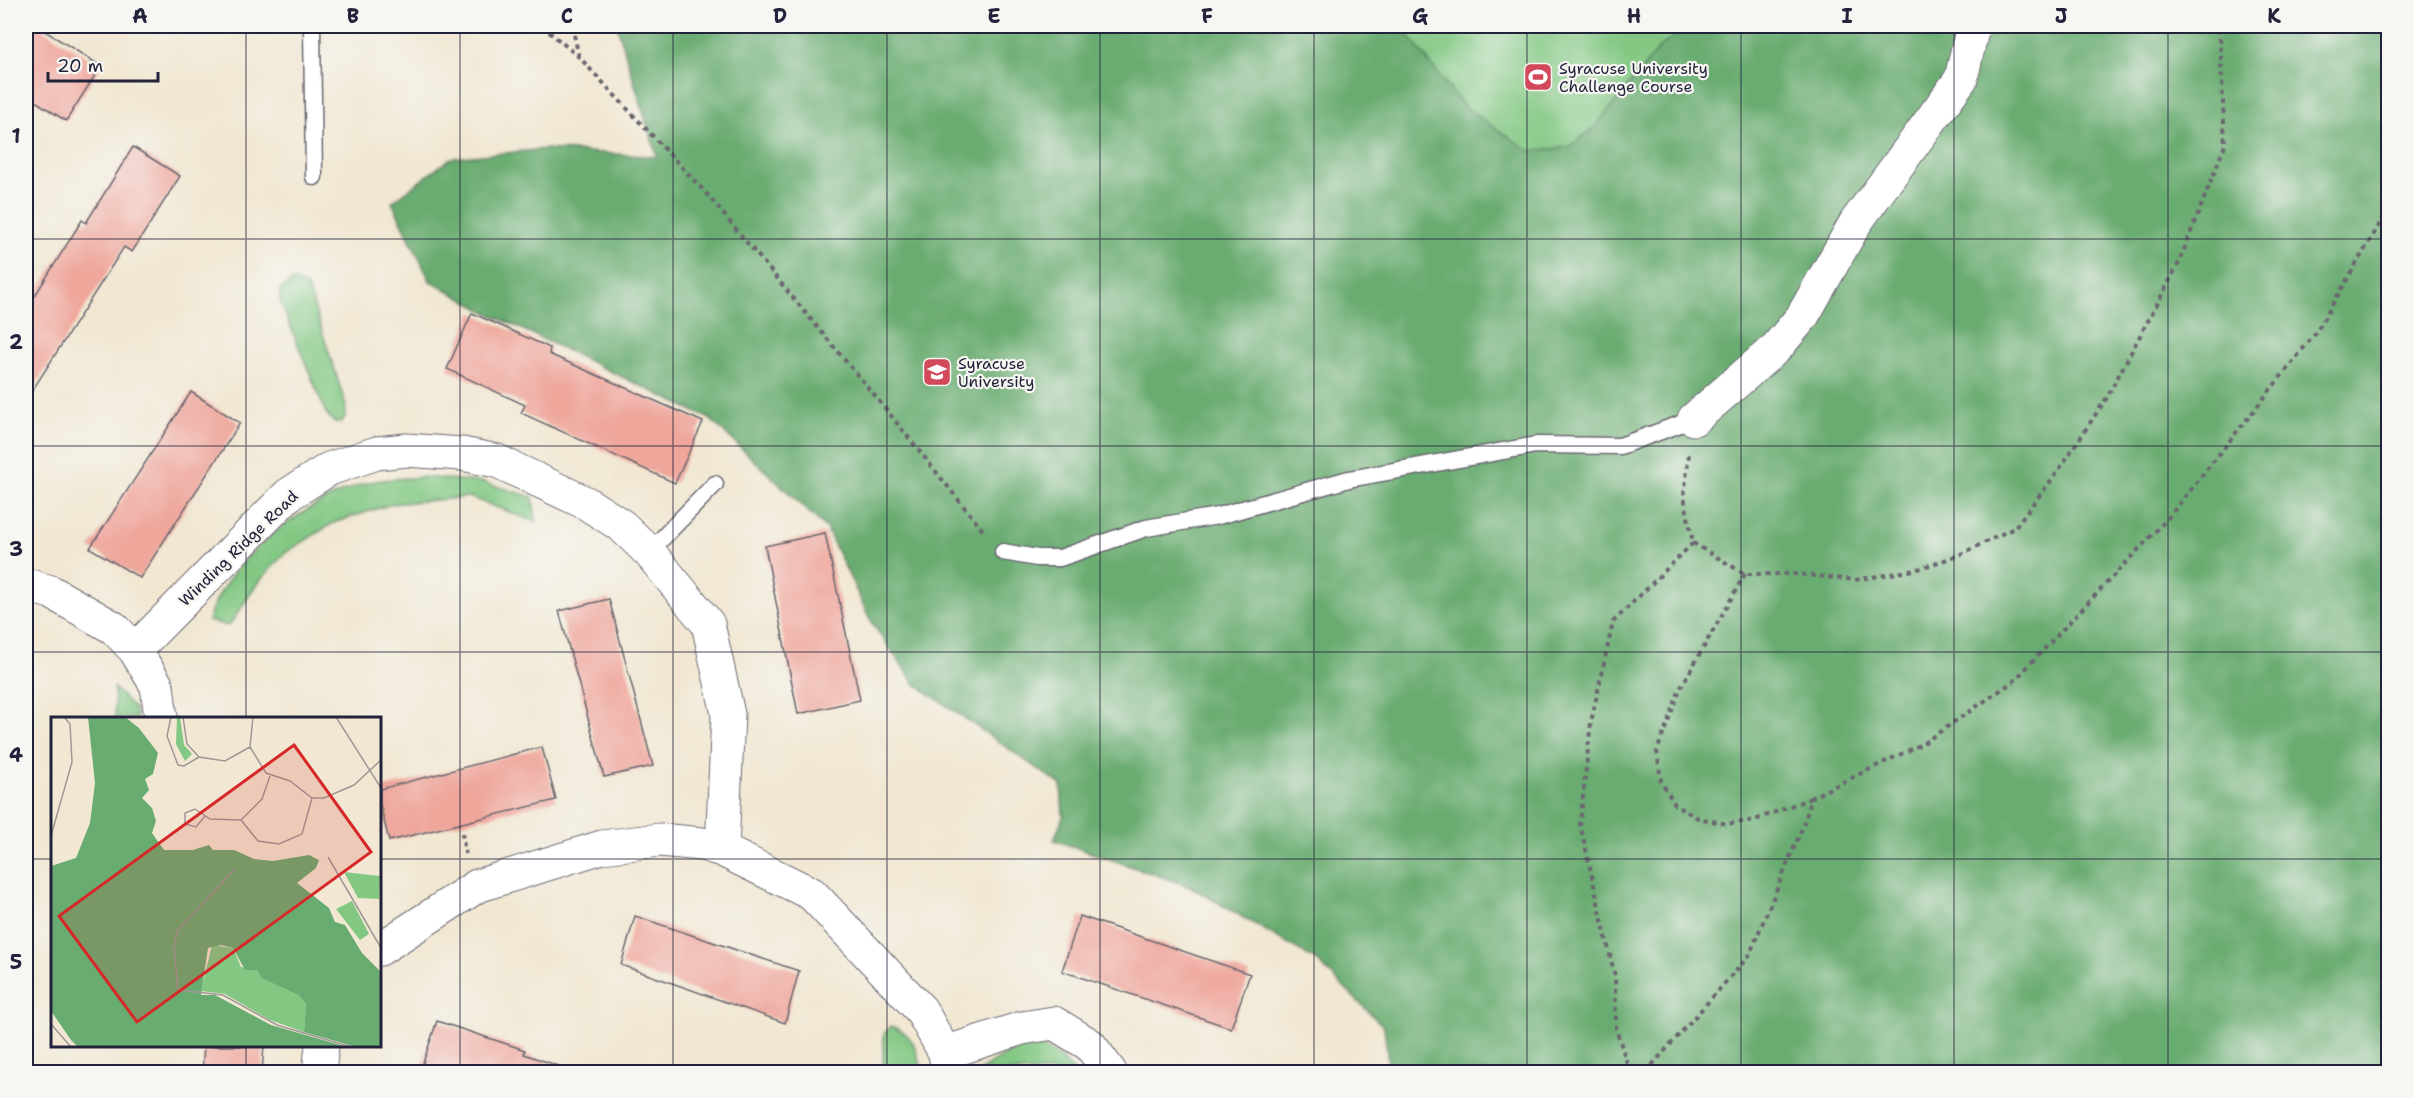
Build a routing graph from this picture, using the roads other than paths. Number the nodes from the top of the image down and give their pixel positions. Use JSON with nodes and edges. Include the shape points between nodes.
{"nodes":[{"id":1,"x":312,"y":26,"type":"edge"},
{"id":2,"x":1972,"y":26,"type":"edge"},
{"id":3,"x":314,"y":177,"type":"dead end"},
{"id":4,"x":1694,"y":419,"type":"joint"},
{"id":5,"x":715,"y":484,"type":"dead end"},
{"id":6,"x":649,"y":552,"type":"junction"},
{"id":7,"x":1003,"y":552,"type":"road end"},
{"id":8,"x":26,"y":585,"type":"edge"},
{"id":9,"x":135,"y":650,"type":"junction"},
{"id":10,"x":161,"y":717,"type":"edge"},
{"id":11,"x":722,"y":850,"type":"junction"},
{"id":12,"x":381,"y":948,"type":"edge"},
{"id":13,"x":322,"y":1047,"type":"edge"},
{"id":14,"x":947,"y":1063,"type":"edge"},
{"id":15,"x":319,"y":1072,"type":"edge"},
{"id":16,"x":1110,"y":1072,"type":"edge"}],
"edges":[{"from":1,"to":3,"type":"lane"},
{"from":2,"to":4,"type":"street","via":[[1961,79],[1856,222],[1802,317],[1776,348]]},
{"from":4,"to":7,"type":"lane","via":[[1620,446],[1536,445],[1349,478],[1218,516],[1146,528],[1060,558]]},
{"from":5,"to":6,"type":"lane"},
{"from":6,"to":9,"type":"street","name":"Winding Ridge Road","via":[[622,526],[586,503],[497,461],[406,450],[377,453],[329,469],[288,495]]},
{"from":6,"to":11,"type":"street","name":"Winding Ridge Road","via":[[708,624],[728,714]]},
{"from":8,"to":9,"type":"street","via":[[51,592],[114,628]]},
{"from":9,"to":10,"type":"street","via":[[157,686]]},
{"from":11,"to":12,"type":"street","via":[[702,843],[660,840],[603,847],[477,886]]},
{"from":11,"to":14,"type":"street","via":[[812,894],[921,1010]]},
{"from":13,"to":15,"type":"street"},
{"from":14,"to":16,"type":"street","via":[[1022,1028],[1054,1023],[1090,1045]]}]}
